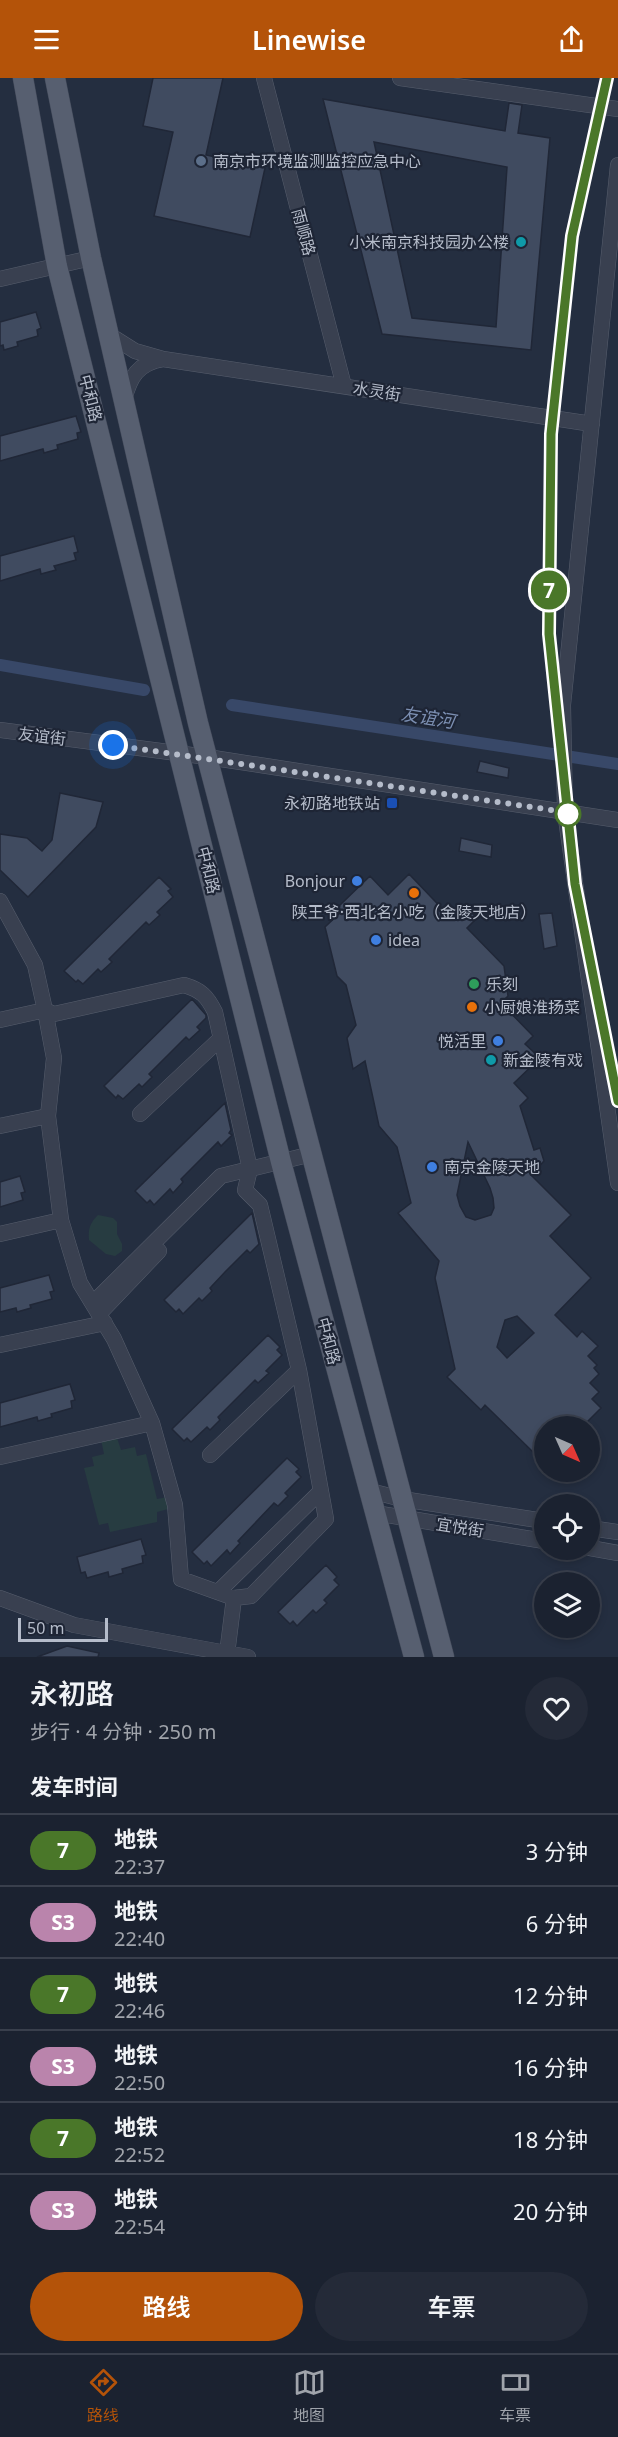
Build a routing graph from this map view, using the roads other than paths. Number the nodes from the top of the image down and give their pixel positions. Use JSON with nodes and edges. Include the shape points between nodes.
{"nodes":[{"id":1,"x":23,"y":78,"type":"edge"},
{"id":2,"x":55,"y":78,"type":"edge"},
{"id":3,"x":264,"y":78,"type":"edge"},
{"id":4,"x":400,"y":78,"type":"edge"},
{"id":5,"x":618,"y":109,"type":"edge"},
{"id":6,"x":618,"y":165,"type":"edge"},
{"id":7,"x":91,"y":258,"type":"junction"},
{"id":8,"x":57,"y":266,"type":"junction"},
{"id":9,"x":0,"y":279,"type":"edge"},
{"id":10,"x":108,"y":334,"type":"junction"},
{"id":11,"x":163,"y":359,"type":"junction"},
{"id":12,"x":344,"y":386,"type":"junction"},
{"id":13,"x":124,"y":400,"type":"junction"},
{"id":14,"x":592,"y":424,"type":"junction"},
{"id":15,"x":0,"y":730,"type":"edge"},
{"id":16,"x":180,"y":754,"type":"junction"},
{"id":17,"x":207,"y":757,"type":"junction"},
{"id":18,"x":565,"y":812,"type":"junction"},
{"id":19,"x":618,"y":820,"type":"edge"},
{"id":20,"x":0,"y":901,"type":"edge"},
{"id":21,"x":5,"y":921,"type":"edge"},
{"id":22,"x":45,"y":1010,"type":"junction"},
{"id":23,"x":0,"y":1020,"type":"edge"},
{"id":24,"x":221,"y":1038,"type":"junction"},
{"id":25,"x":140,"y":1114,"type":"dead end"},
{"id":26,"x":48,"y":1116,"type":"junction"},
{"id":27,"x":0,"y":1126,"type":"edge"},
{"id":28,"x":312,"y":1154,"type":"junction"},
{"id":29,"x":281,"y":1162,"type":"junction"},
{"id":30,"x":250,"y":1169,"type":"junction"},
{"id":31,"x":618,"y":1183,"type":"edge"},
{"id":32,"x":61,"y":1220,"type":"junction"},
{"id":33,"x":0,"y":1234,"type":"edge"},
{"id":34,"x":99,"y":1313,"type":"junction"},
{"id":35,"x":0,"y":1345,"type":"edge"},
{"id":36,"x":299,"y":1370,"type":"junction"},
{"id":37,"x":152,"y":1423,"type":"junction"},
{"id":38,"x":210,"y":1455,"type":"dead end"},
{"id":39,"x":0,"y":1458,"type":"edge"},
{"id":40,"x":321,"y":1491,"type":"junction"},
{"id":41,"x":369,"y":1491,"type":"junction"},
{"id":42,"x":402,"y":1499,"type":"junction"},
{"id":43,"x":375,"y":1513,"type":"junction"},
{"id":44,"x":407,"y":1518,"type":"junction"},
{"id":45,"x":534,"y":1519,"type":"edge"},
{"id":46,"x":600,"y":1529,"type":"edge"},
{"id":47,"x":618,"y":1532,"type":"edge"},
{"id":48,"x":534,"y":1539,"type":"edge"},
{"id":49,"x":600,"y":1550,"type":"edge"},
{"id":50,"x":618,"y":1553,"type":"edge"},
{"id":51,"x":218,"y":1592,"type":"junction"},
{"id":52,"x":0,"y":1598,"type":"edge"},
{"id":53,"x":234,"y":1598,"type":"junction"},
{"id":54,"x":226,"y":1654,"type":"junction"},
{"id":55,"x":248,"y":1657,"type":"edge"},
{"id":56,"x":414,"y":1657,"type":"edge"},
{"id":57,"x":444,"y":1657,"type":"edge"}],
"edges":[{"from":1,"to":8,"type":"main road","name":"中和路"},
{"from":2,"to":7,"type":"main road","name":"中和路"},
{"from":3,"to":12,"type":"street","name":"雨顺路"},
{"from":4,"to":5,"type":"street"},
{"from":6,"to":14,"type":"street"},
{"from":7,"to":8,"type":"street"},
{"from":7,"to":10,"type":"main road","name":"中和路"},
{"from":8,"to":9,"type":"street"},
{"from":8,"to":16,"type":"main road","name":"中和路"},
{"from":10,"to":11,"type":"street","name":"水灵街","via":[[135,351]]},
{"from":10,"to":13,"type":"main road","name":"中和路"},
{"from":11,"to":12,"type":"street","name":"水灵街"},
{"from":11,"to":13,"type":"street","via":[[141,368],[129,380]]},
{"from":12,"to":14,"type":"street","name":"水灵街"},
{"from":13,"to":17,"type":"main road","name":"中和路"},
{"from":14,"to":18,"type":"street","via":[[563,705]]},
{"from":15,"to":16,"type":"street","name":"友谊街"},
{"from":16,"to":17,"type":"street","name":"友谊街"},
{"from":16,"to":29,"type":"main road","name":"中和路"},
{"from":17,"to":18,"type":"street","name":"友谊街"},
{"from":17,"to":28,"type":"main road","name":"中和路"},
{"from":18,"to":19,"type":"street","name":"友谊街"},
{"from":18,"to":31,"type":"street"},
{"from":20,"to":21,"type":"street"},
{"from":21,"to":22,"type":"street","via":[[34,965]]},
{"from":22,"to":23,"type":"street"},
{"from":22,"to":24,"type":"street","via":[[54,1014],[184,985],[198,989],[208,998]]},
{"from":22,"to":26,"type":"street","via":[[54,1059]]},
{"from":24,"to":25,"type":"street"},
{"from":24,"to":30,"type":"street"},
{"from":26,"to":27,"type":"street"},
{"from":26,"to":32,"type":"street"},
{"from":28,"to":29,"type":"street"},
{"from":28,"to":42,"type":"main road","name":"中和路"},
{"from":29,"to":30,"type":"street"},
{"from":29,"to":41,"type":"main road","name":"中和路"},
{"from":30,"to":34,"type":"street","via":[[221,1176]]},
{"from":30,"to":36,"type":"street","via":[[244,1190],[260,1205]]},
{"from":32,"to":33,"type":"street"},
{"from":32,"to":34,"type":"street","via":[[80,1282]]},
{"from":34,"to":35,"type":"street"},
{"from":34,"to":37,"type":"street"},
{"from":36,"to":38,"type":"street"},
{"from":36,"to":40,"type":"street"},
{"from":37,"to":39,"type":"street"},
{"from":37,"to":51,"type":"street","via":[[175,1505],[182,1579]]},
{"from":40,"to":51,"type":"street"},
{"from":40,"to":53,"type":"street","via":[[326,1519],[251,1596]]},
{"from":41,"to":42,"type":"street"},
{"from":41,"to":43,"type":"main road","name":"中和路"},
{"from":42,"to":44,"type":"main road","name":"中和路"},
{"from":42,"to":45,"type":"street"},
{"from":43,"to":44,"type":"street","name":"宜悦街"},
{"from":43,"to":56,"type":"main road","name":"中和路"},
{"from":44,"to":48,"type":"street","name":"宜悦街"},
{"from":44,"to":57,"type":"main road","name":"中和路"},
{"from":46,"to":47,"type":"street"},
{"from":49,"to":50,"type":"street"},
{"from":51,"to":53,"type":"street"},
{"from":52,"to":54,"type":"street","via":[[74,1625]]},
{"from":53,"to":54,"type":"street"},
{"from":54,"to":55,"type":"street"}]}
